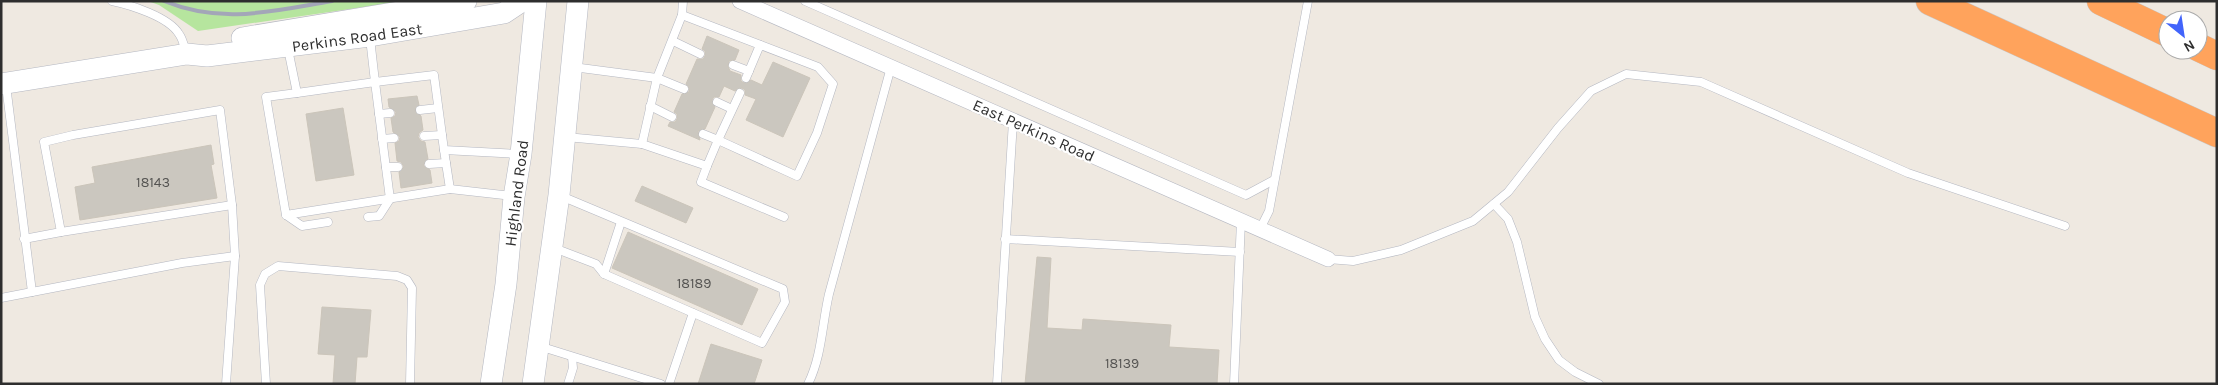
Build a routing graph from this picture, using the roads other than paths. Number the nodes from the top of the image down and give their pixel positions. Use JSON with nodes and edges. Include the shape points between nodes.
{"nodes":[{"id":1,"x":112,"y":1,"type":"edge"},
{"id":2,"x":466,"y":1,"type":"edge"},
{"id":3,"x":522,"y":1,"type":"edge"},
{"id":4,"x":536,"y":1,"type":"edge"},
{"id":5,"x":578,"y":1,"type":"edge"},
{"id":6,"x":683,"y":1,"type":"edge"},
{"id":7,"x":740,"y":1,"type":"edge"},
{"id":8,"x":805,"y":1,"type":"edge"},
{"id":9,"x":1308,"y":1,"type":"edge"},
{"id":10,"x":1930,"y":1,"type":"edge"},
{"id":11,"x":2101,"y":1,"type":"edge"},
{"id":12,"x":682,"y":15,"type":"junction"},
{"id":13,"x":2158,"y":28,"type":"edge"},
{"id":14,"x":370,"y":36,"type":"junction"},
{"id":15,"x":672,"y":41,"type":"junction"},
{"id":16,"x":760,"y":45,"type":"junction"},
{"id":17,"x":288,"y":47,"type":"junction"},
{"id":18,"x":187,"y":54,"type":"junction"},
{"id":19,"x":700,"y":54,"type":"dead end"},
{"id":20,"x":733,"y":65,"type":"dead end"},
{"id":21,"x":572,"y":67,"type":"junction"},
{"id":22,"x":890,"y":67,"type":"junction"},
{"id":23,"x":657,"y":78,"type":"junction"},
{"id":24,"x":375,"y":82,"type":"junction"},
{"id":25,"x":3,"y":84,"type":"edge"},
{"id":26,"x":684,"y":88,"type":"dead end"},
{"id":27,"x":740,"y":93,"type":"dead end"},
{"id":28,"x":297,"y":94,"type":"junction"},
{"id":29,"x":717,"y":102,"type":"dead end"},
{"id":30,"x":650,"y":106,"type":"junction"},
{"id":31,"x":438,"y":108,"type":"junction"},
{"id":32,"x":732,"y":109,"type":"junction"},
{"id":33,"x":420,"y":110,"type":"dead end"},
{"id":34,"x":390,"y":113,"type":"dead end"},
{"id":35,"x":379,"y":114,"type":"junction"},
{"id":36,"x":672,"y":117,"type":"dead end"},
{"id":37,"x":1013,"y":121,"type":"junction"},
{"id":38,"x":2217,"y":133,"type":"edge"},
{"id":39,"x":703,"y":134,"type":"dead end"},
{"id":40,"x":442,"y":135,"type":"junction"},
{"id":41,"x":424,"y":136,"type":"dead end"},
{"id":42,"x":564,"y":136,"type":"junction"},
{"id":43,"x":394,"y":138,"type":"dead end"},
{"id":44,"x":382,"y":139,"type":"junction"},
{"id":45,"x":718,"y":140,"type":"junction"},
{"id":46,"x":642,"y":144,"type":"junction"},
{"id":47,"x":444,"y":150,"type":"junction"},
{"id":48,"x":521,"y":154,"type":"junction"},
{"id":49,"x":446,"y":163,"type":"junction"},
{"id":50,"x":429,"y":164,"type":"dead end"},
{"id":51,"x":398,"y":166,"type":"dead end"},
{"id":52,"x":707,"y":166,"type":"junction"},
{"id":53,"x":386,"y":168,"type":"junction"},
{"id":54,"x":1274,"y":180,"type":"junction"},
{"id":55,"x":450,"y":189,"type":"junction"},
{"id":56,"x":558,"y":195,"type":"junction"},
{"id":57,"x":514,"y":197,"type":"junction"},
{"id":58,"x":390,"y":199,"type":"junction"},
{"id":59,"x":1494,"y":204,"type":"junction"},
{"id":60,"x":232,"y":205,"type":"junction"},
{"id":61,"x":286,"y":215,"type":"junction"},
{"id":62,"x":368,"y":217,"type":"dead end"},
{"id":63,"x":784,"y":217,"type":"dead end"},
{"id":64,"x":1241,"y":221,"type":"junction"},
{"id":65,"x":328,"y":222,"type":"dead end"},
{"id":66,"x":621,"y":222,"type":"junction"},
{"id":67,"x":2065,"y":226,"type":"dead end"},
{"id":68,"x":1260,"y":229,"type":"junction"},
{"id":69,"x":62,"y":232,"type":"junction"},
{"id":70,"x":24,"y":239,"type":"junction"},
{"id":71,"x":1006,"y":239,"type":"junction"},
{"id":72,"x":552,"y":247,"type":"junction"},
{"id":73,"x":1240,"y":252,"type":"junction"},
{"id":74,"x":235,"y":256,"type":"junction"},
{"id":75,"x":1328,"y":259,"type":"joint"},
{"id":76,"x":604,"y":274,"type":"junction"},
{"id":77,"x":32,"y":292,"type":"junction"},
{"id":78,"x":1,"y":298,"type":"edge"},
{"id":79,"x":692,"y":313,"type":"junction"},
{"id":80,"x":539,"y":346,"type":"junction"},
{"id":81,"x":572,"y":357,"type":"junction"},
{"id":82,"x":226,"y":384,"type":"edge"},
{"id":83,"x":266,"y":384,"type":"edge"},
{"id":84,"x":410,"y":384,"type":"edge"},
{"id":85,"x":491,"y":384,"type":"edge"},
{"id":86,"x":533,"y":384,"type":"edge"},
{"id":87,"x":568,"y":384,"type":"edge"},
{"id":88,"x":661,"y":384,"type":"edge"},
{"id":89,"x":669,"y":384,"type":"edge"},
{"id":90,"x":808,"y":384,"type":"edge"},
{"id":91,"x":997,"y":384,"type":"edge"},
{"id":92,"x":1234,"y":384,"type":"edge"},
{"id":93,"x":1599,"y":384,"type":"edge"}],
"edges":[{"from":1,"to":18,"type":"lane","via":[[153,14],[168,23],[179,33]]},
{"from":2,"to":18,"type":"street","name":"Perkins Road East","via":[[204,44]]},
{"from":3,"to":14,"type":"street","name":"Perkins Road East","via":[[504,13]]},
{"from":4,"to":48,"type":"street","name":"Highland Road"},
{"from":5,"to":21,"type":"street"},
{"from":6,"to":12,"type":"lane"},
{"from":7,"to":22,"type":"street","name":"East Perkins Road"},
{"from":8,"to":54,"type":"lane","via":[[1246,195]]},
{"from":9,"to":54,"type":"lane"},
{"from":10,"to":38,"type":"highway"},
{"from":11,"to":13,"type":"highway"},
{"from":12,"to":15,"type":"lane"},
{"from":12,"to":16,"type":"lane"},
{"from":14,"to":17,"type":"street","name":"Perkins Road East"},
{"from":14,"to":24,"type":"lane"},
{"from":15,"to":19,"type":"lane"},
{"from":15,"to":23,"type":"lane"},
{"from":16,"to":20,"type":"lane","via":[[748,74]]},
{"from":16,"to":45,"type":"lane","via":[[818,68],[833,84],[817,133],[797,176]]},
{"from":17,"to":18,"type":"street","name":"Perkins Road East","via":[[207,56]]},
{"from":17,"to":28,"type":"lane"},
{"from":18,"to":25,"type":"street","name":"Perkins Road East"},
{"from":21,"to":23,"type":"lane"},
{"from":21,"to":42,"type":"street"},
{"from":22,"to":37,"type":"street","name":"East Perkins Road"},
{"from":22,"to":90,"type":"lane","via":[[829,294],[819,356]]},
{"from":23,"to":26,"type":"lane"},
{"from":23,"to":30,"type":"lane"},
{"from":24,"to":28,"type":"lane"},
{"from":24,"to":31,"type":"lane","via":[[434,75]]},
{"from":24,"to":35,"type":"lane"},
{"from":25,"to":70,"type":"lane"},
{"from":27,"to":32,"type":"lane"},
{"from":28,"to":61,"type":"lane","via":[[266,97]]},
{"from":29,"to":32,"type":"lane"},
{"from":30,"to":36,"type":"lane"},
{"from":30,"to":46,"type":"lane"},
{"from":31,"to":33,"type":"lane"},
{"from":31,"to":40,"type":"lane"},
{"from":32,"to":45,"type":"lane"},
{"from":34,"to":35,"type":"lane"},
{"from":35,"to":44,"type":"lane"},
{"from":37,"to":64,"type":"street","name":"East Perkins Road"},
{"from":37,"to":71,"type":"lane"},
{"from":39,"to":45,"type":"lane"},
{"from":40,"to":41,"type":"lane"},
{"from":40,"to":47,"type":"lane"},
{"from":42,"to":46,"type":"lane"},
{"from":42,"to":56,"type":"street"},
{"from":43,"to":44,"type":"lane"},
{"from":44,"to":53,"type":"lane"},
{"from":45,"to":52,"type":"lane"},
{"from":46,"to":52,"type":"lane"},
{"from":47,"to":48,"type":"lane"},
{"from":47,"to":49,"type":"lane"},
{"from":48,"to":57,"type":"street","name":"Highland Road"},
{"from":49,"to":50,"type":"lane"},
{"from":49,"to":55,"type":"lane"},
{"from":51,"to":53,"type":"lane"},
{"from":52,"to":63,"type":"lane","via":[[701,182]]},
{"from":53,"to":58,"type":"lane"},
{"from":54,"to":68,"type":"lane","via":[[1268,211]]},
{"from":55,"to":57,"type":"lane"},
{"from":55,"to":58,"type":"lane"},
{"from":56,"to":66,"type":"lane"},
{"from":56,"to":72,"type":"street"},
{"from":57,"to":85,"type":"street","name":"Highland Road","via":[[506,284]]},
{"from":58,"to":61,"type":"lane"},
{"from":58,"to":62,"type":"lane","via":[[379,216]]},
{"from":59,"to":67,"type":"lane","via":[[1508,192],[1558,128],[1592,92],[1626,74],[1701,82],[1908,173]]},
{"from":59,"to":75,"type":"lane","via":[[1473,221],[1401,250],[1353,261]]},
{"from":59,"to":93,"type":"lane","via":[[1508,219],[1517,242],[1535,317],[1545,339],[1559,360]]},
{"from":60,"to":69,"type":"lane"},
{"from":60,"to":69,"type":"lane","via":[[220,110],[44,142]]},
{"from":60,"to":74,"type":"lane"},
{"from":61,"to":65,"type":"lane","via":[[302,226]]},
{"from":64,"to":68,"type":"street","name":"East Perkins Road"},
{"from":64,"to":73,"type":"lane"},
{"from":66,"to":76,"type":"lane"},
{"from":66,"to":79,"type":"lane","via":[[782,289],[785,302],[762,344]]},
{"from":68,"to":75,"type":"street","name":"East Perkins Road"},
{"from":69,"to":70,"type":"lane"},
{"from":70,"to":77,"type":"lane"},
{"from":71,"to":73,"type":"lane"},
{"from":71,"to":91,"type":"lane"},
{"from":72,"to":76,"type":"lane","via":[[596,264]]},
{"from":72,"to":80,"type":"street"},
{"from":73,"to":92,"type":"lane"},
{"from":74,"to":77,"type":"lane"},
{"from":74,"to":82,"type":"lane"},
{"from":76,"to":79,"type":"lane"},
{"from":77,"to":78,"type":"lane"},
{"from":79,"to":89,"type":"lane"},
{"from":80,"to":81,"type":"lane"},
{"from":80,"to":86,"type":"street"},
{"from":81,"to":87,"type":"lane","via":[[573,368]]},
{"from":81,"to":88,"type":"lane"},
{"from":83,"to":84,"type":"lane","via":[[260,285],[265,274],[278,266],[398,276],[407,280],[412,288]]}]}
